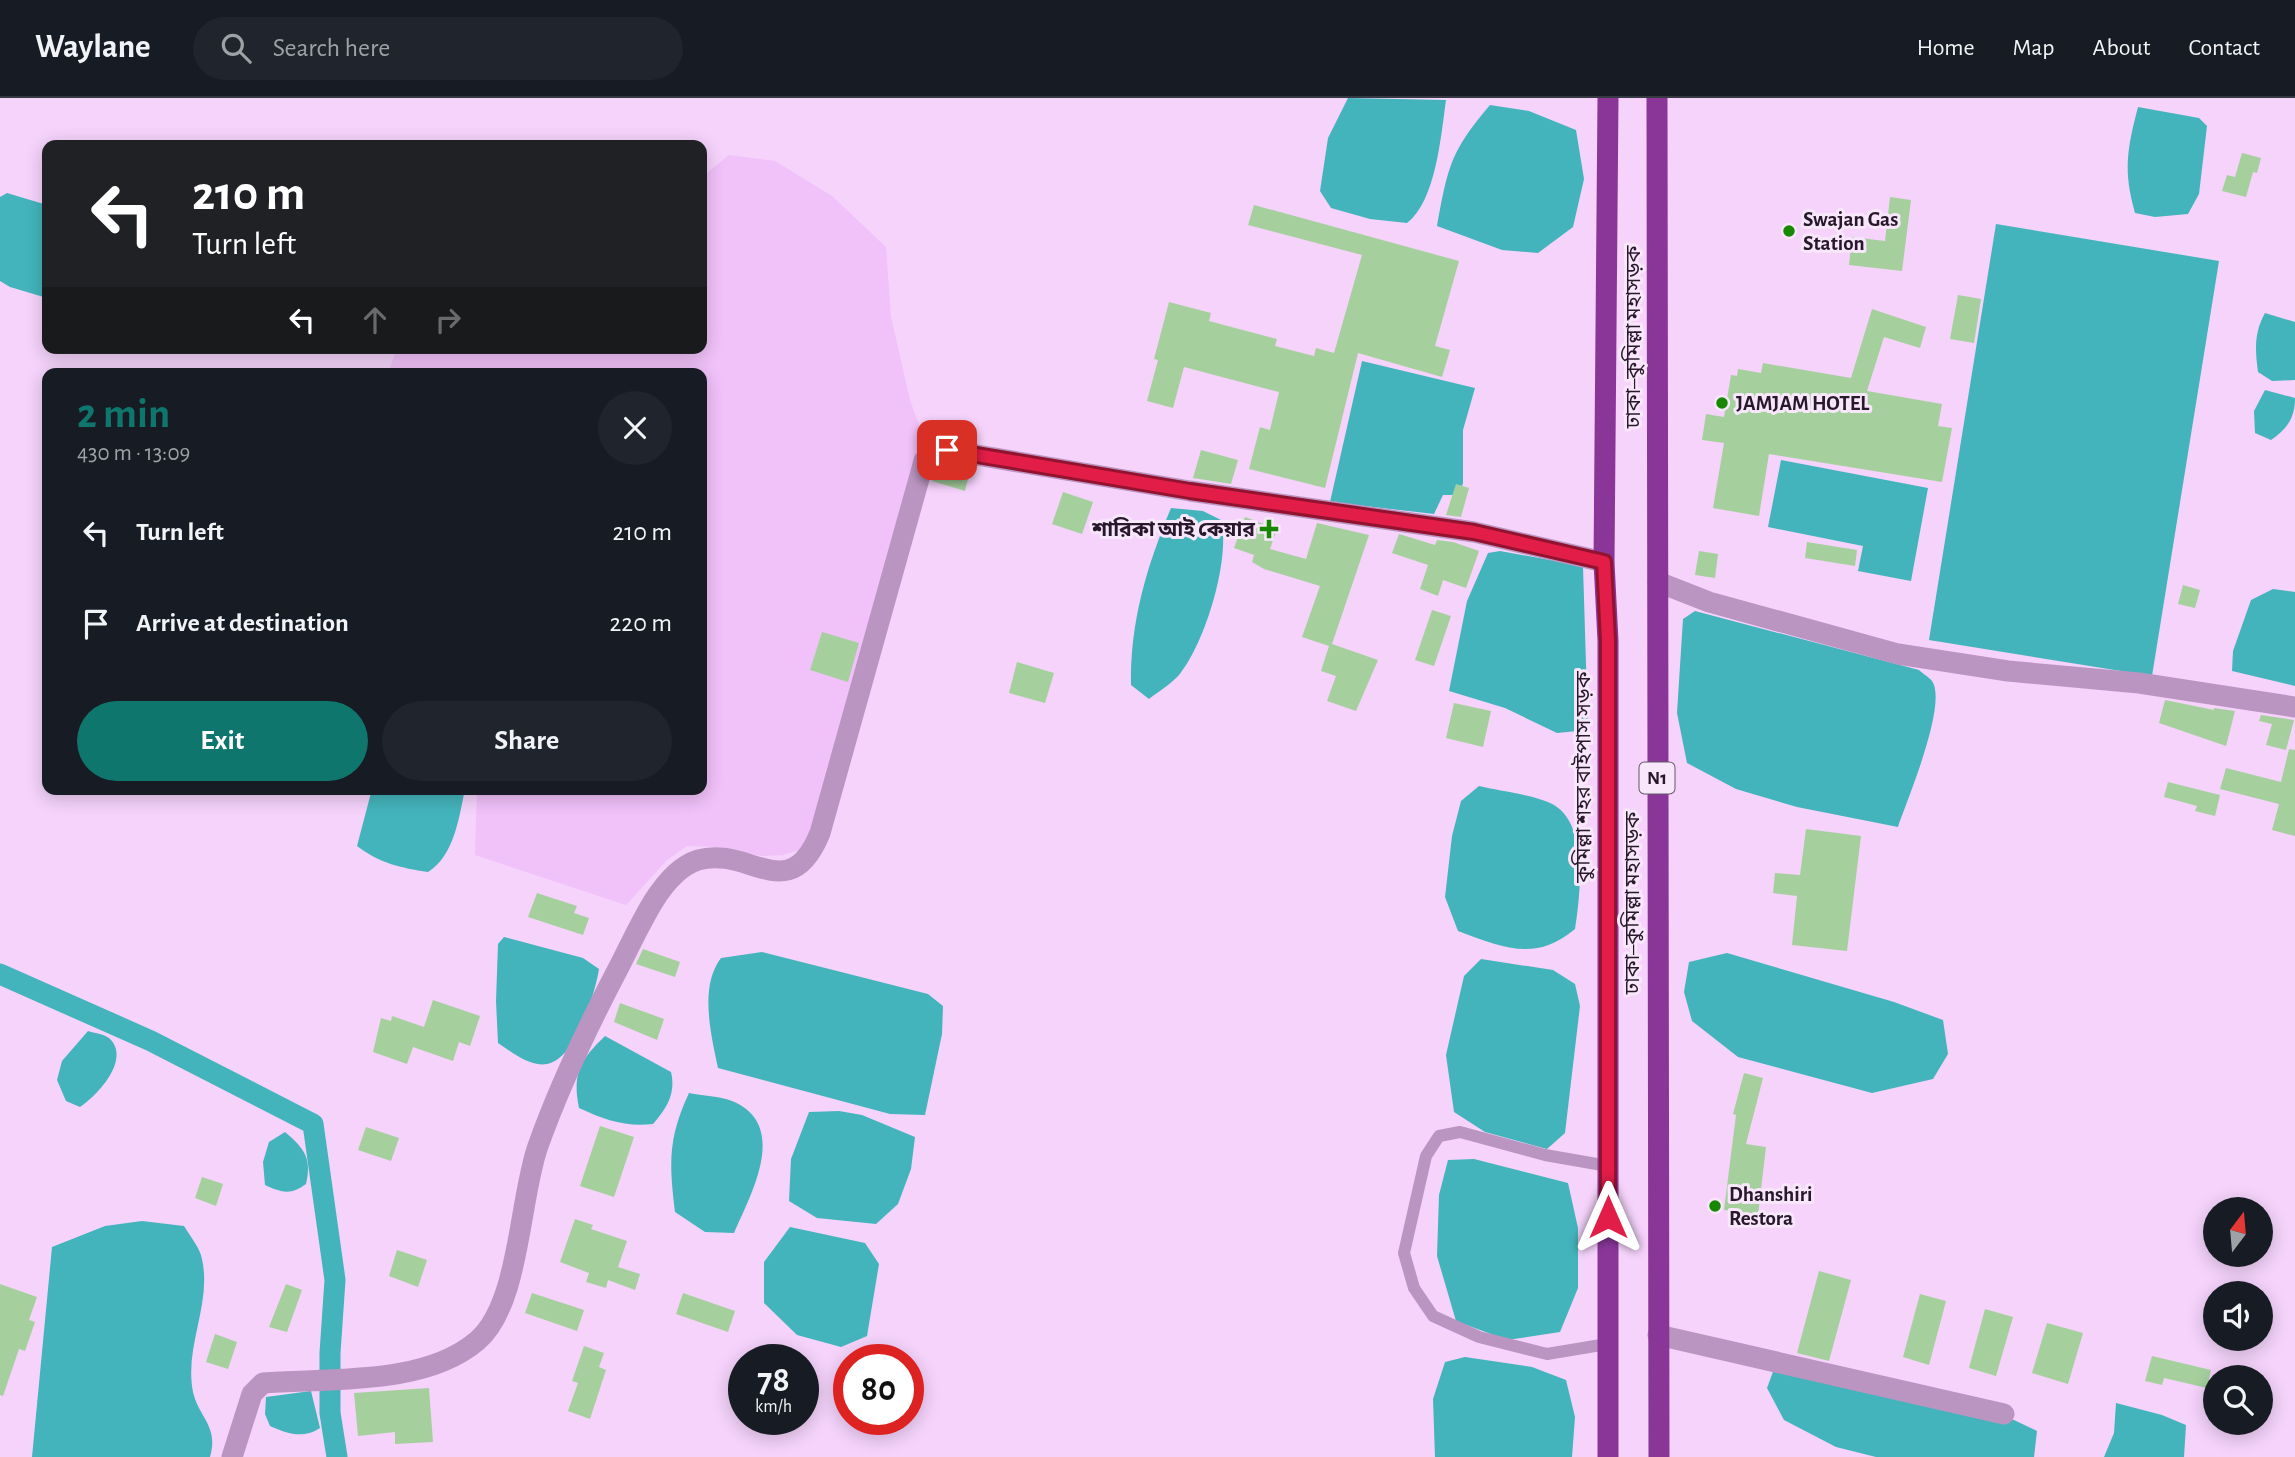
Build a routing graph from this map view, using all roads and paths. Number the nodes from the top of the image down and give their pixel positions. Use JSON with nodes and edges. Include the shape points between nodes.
{"nodes":[{"id":1,"x":1608,"y":98,"type":"edge"},
{"id":2,"x":1657,"y":98,"type":"edge"},
{"id":3,"x":1604,"y":562,"type":"junction"},
{"id":4,"x":1658,"y":582,"type":"junction"},
{"id":5,"x":2295,"y":707,"type":"edge"},
{"id":6,"x":1608,"y":1166,"type":"junction"},
{"id":7,"x":1658,"y":1335,"type":"junction"},
{"id":8,"x":1607,"y":1344,"type":"junction"},
{"id":9,"x":2004,"y":1414,"type":"dead end"},
{"id":10,"x":232,"y":1457,"type":"edge"},
{"id":11,"x":1608,"y":1457,"type":"edge"},
{"id":12,"x":1659,"y":1457,"type":"edge"}],
"edges":[{"from":1,"to":3,"type":"highway","name":"কুমিল্লা শহর বাইপাস সড়ক"},
{"from":2,"to":4,"type":"highway","name":"ঢাকা–কুমিল্লা মহাসড়ক","number":"N1"},
{"from":3,"to":6,"type":"highway","name":"কুমিল্লা শহর বাইপাস সড়ক"},
{"from":3,"to":10,"type":"street","via":[[1474,532],[934,451],[924,461],[811,856],[786,871],[699,859],[678,871],[653,902],[592,1018],[537,1148],[503,1302],[491,1327],[454,1355],[408,1373],[263,1383],[251,1394]]},
{"from":4,"to":5,"type":"street","via":[[1709,602],[1898,654]]},
{"from":4,"to":7,"type":"highway","name":"ঢাকা–কুমিল্লা মহাসড়ক","number":"N1"},
{"from":6,"to":8,"type":"highway","name":"কুমিল্লা শহর বাইপাস সড়ক"},
{"from":6,"to":8,"type":"lane","via":[[1460,1132],[1439,1136],[1426,1156],[1404,1253],[1413,1288],[1433,1316],[1479,1337],[1547,1354]]},
{"from":7,"to":9,"type":"street"},
{"from":7,"to":12,"type":"highway","name":"ঢাকা–কুমিল্লা মহাসড়ক","number":"N1"},
{"from":8,"to":11,"type":"highway","name":"কুমিল্লা শহর বাইপাস সড়ক"}]}
